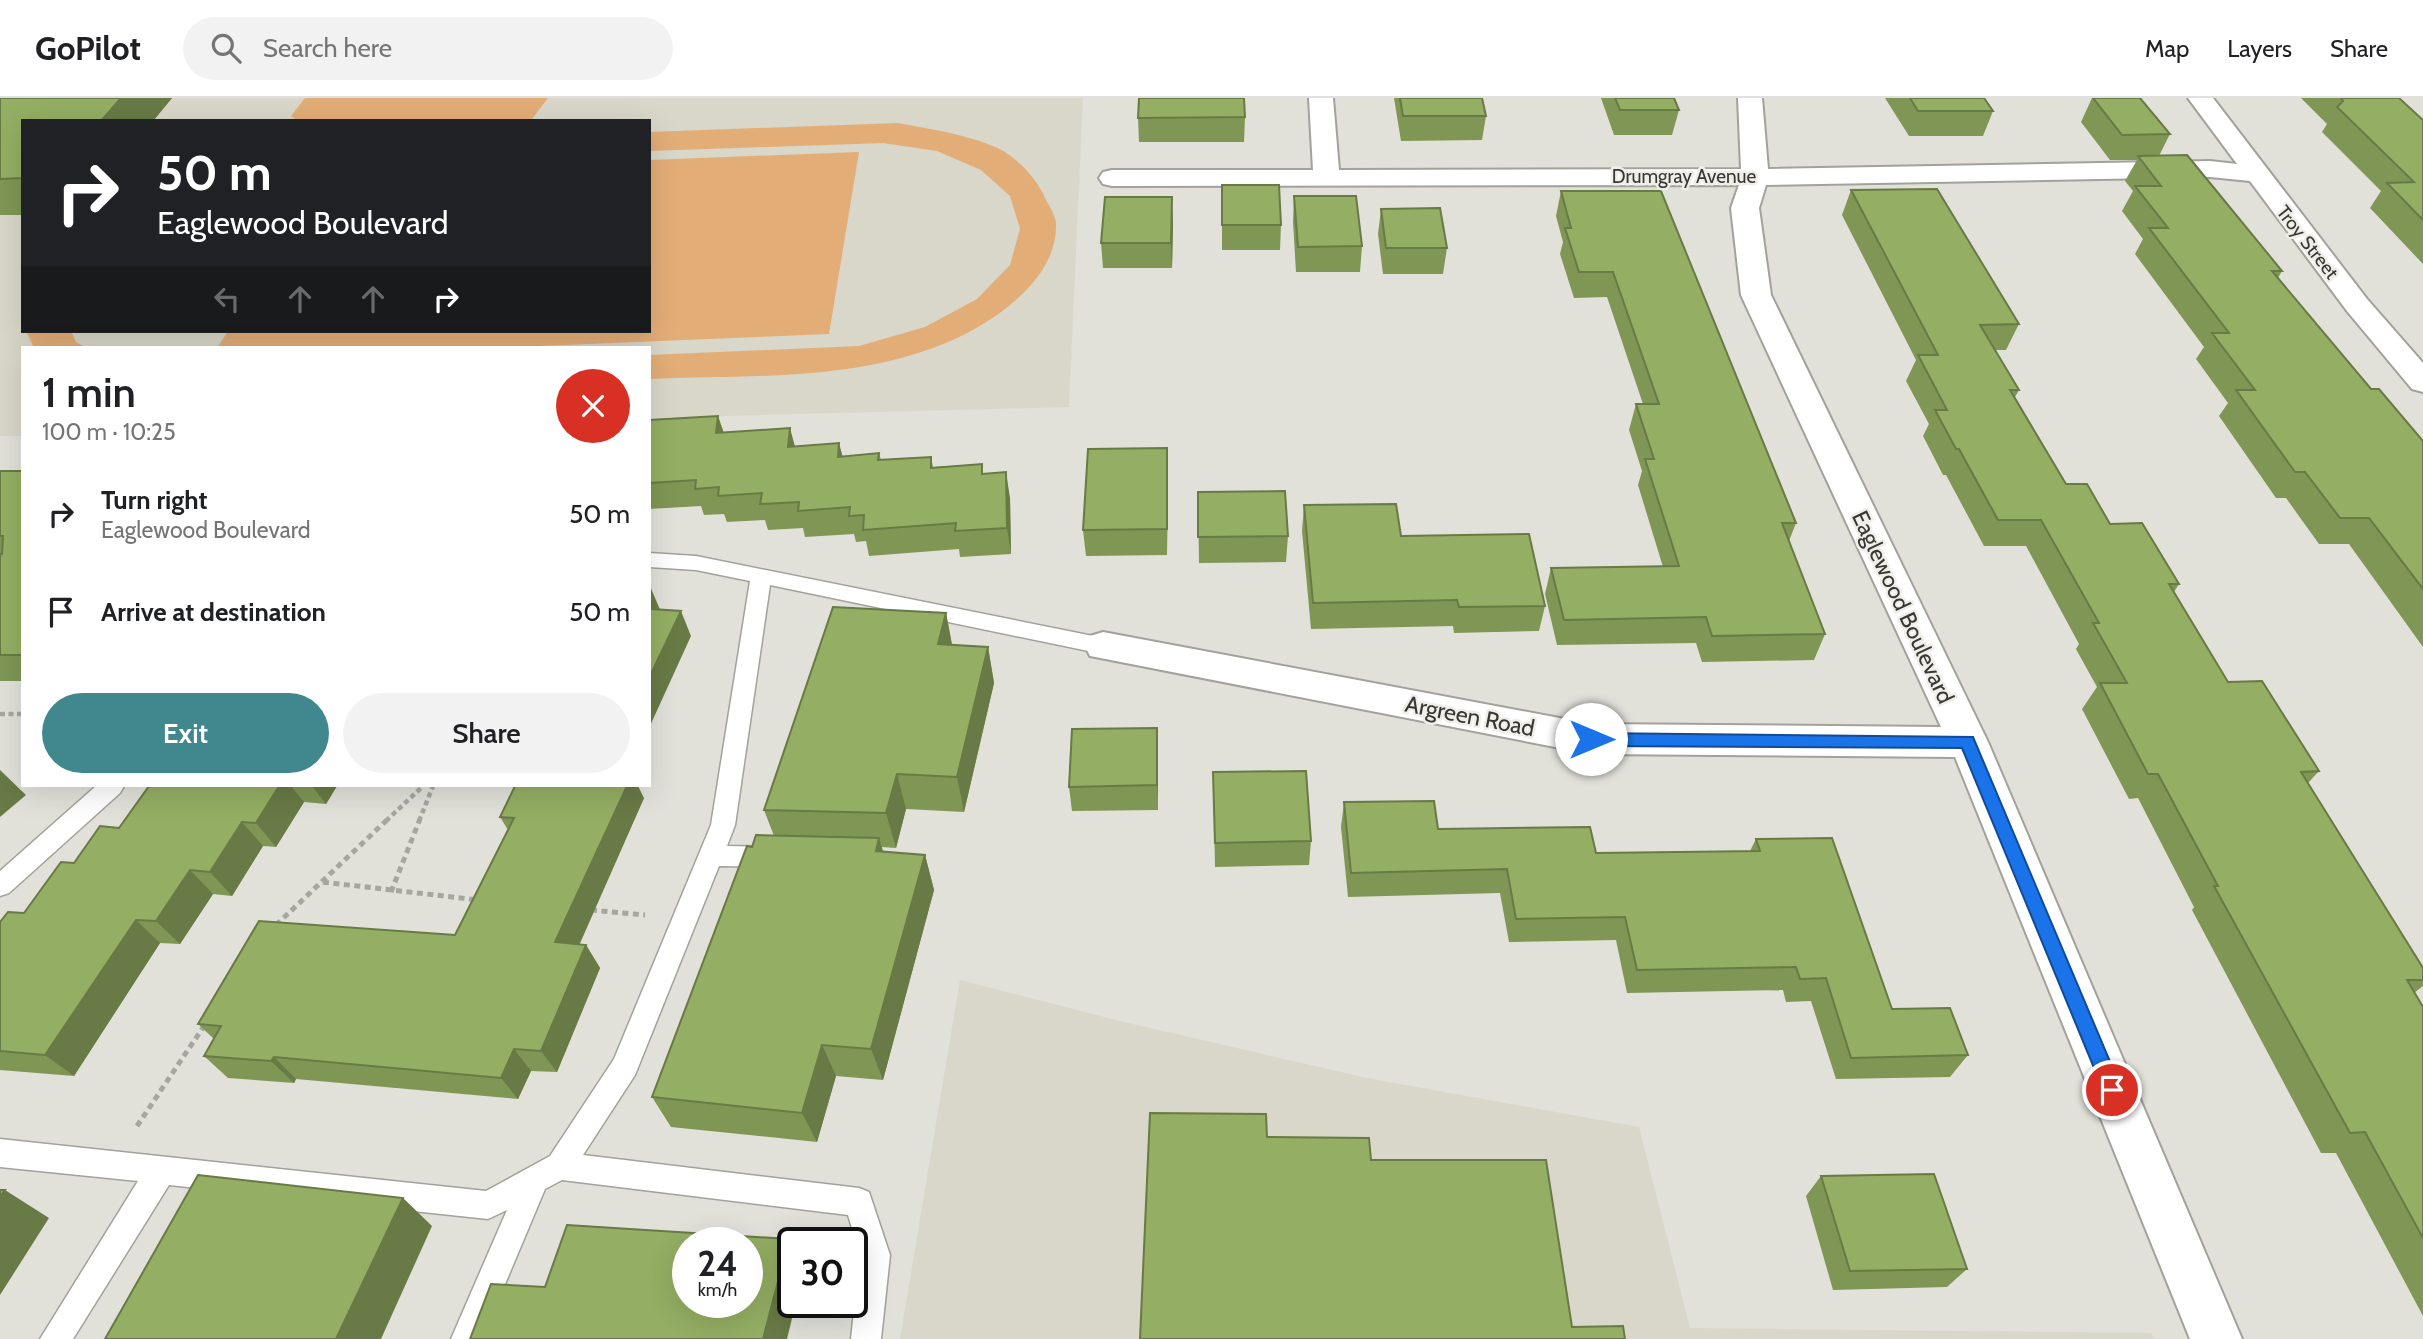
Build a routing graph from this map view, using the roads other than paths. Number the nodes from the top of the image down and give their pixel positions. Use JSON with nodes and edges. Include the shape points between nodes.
{"nodes":[{"id":1,"x":1321,"y":98,"type":"edge"},
{"id":2,"x":1749,"y":98,"type":"edge"},
{"id":3,"x":2200,"y":98,"type":"edge"},
{"id":4,"x":2255,"y":174,"type":"junction"},
{"id":5,"x":1326,"y":177,"type":"junction"},
{"id":6,"x":1755,"y":177,"type":"junction"},
{"id":7,"x":1112,"y":178,"type":"dead end"},
{"id":8,"x":2423,"y":382,"type":"edge"},
{"id":9,"x":651,"y":560,"type":"edge"},
{"id":10,"x":761,"y":576,"type":"junction"},
{"id":11,"x":1103,"y":646,"type":"joint"},
{"id":12,"x":1968,"y":742,"type":"junction"},
{"id":13,"x":111,"y":787,"type":"edge"},
{"id":14,"x":710,"y":856,"type":"junction"},
{"id":15,"x":792,"y":858,"type":"edge"},
{"id":16,"x":0,"y":886,"type":"edge"},
{"id":17,"x":0,"y":1153,"type":"edge"},
{"id":18,"x":162,"y":1170,"type":"junction"},
{"id":19,"x":547,"y":1173,"type":"junction"},
{"id":20,"x":55,"y":1339,"type":"edge"},
{"id":21,"x":466,"y":1339,"type":"edge"},
{"id":22,"x":866,"y":1339,"type":"edge"},
{"id":23,"x":2216,"y":1339,"type":"edge"}],
"edges":[{"from":1,"to":5,"type":"street"},
{"from":2,"to":6,"type":"street","name":"Eaglewood Boulevard"},
{"from":3,"to":4,"type":"street","name":"Troy Street"},
{"from":4,"to":6,"type":"street","name":"Drumgray Avenue","via":[[2210,169]]},
{"from":4,"to":8,"type":"street","name":"Troy Street"},
{"from":5,"to":6,"type":"street","name":"Drumgray Avenue"},
{"from":5,"to":7,"type":"street","name":"Drumgray Avenue"},
{"from":6,"to":12,"type":"street","name":"Eaglewood Boulevard","via":[[1745,208],[1756,295]]},
{"from":9,"to":10,"type":"lane","via":[[696,563]]},
{"from":10,"to":11,"type":"lane"},
{"from":10,"to":14,"type":"lane","via":[[723,825]]},
{"from":11,"to":12,"type":"street","name":"Argreen Road","via":[[1591,739]]},
{"from":12,"to":23,"type":"street","name":"Eaglewood Boulevard"},
{"from":13,"to":16,"type":"lane"},
{"from":14,"to":15,"type":"lane"},
{"from":14,"to":19,"type":"lane","via":[[625,1066]]},
{"from":17,"to":18,"type":"lane"},
{"from":18,"to":19,"type":"lane","via":[[488,1205]]},
{"from":18,"to":20,"type":"lane"},
{"from":19,"to":21,"type":"lane"},
{"from":19,"to":22,"type":"lane","via":[[859,1202],[875,1255]]}]}
